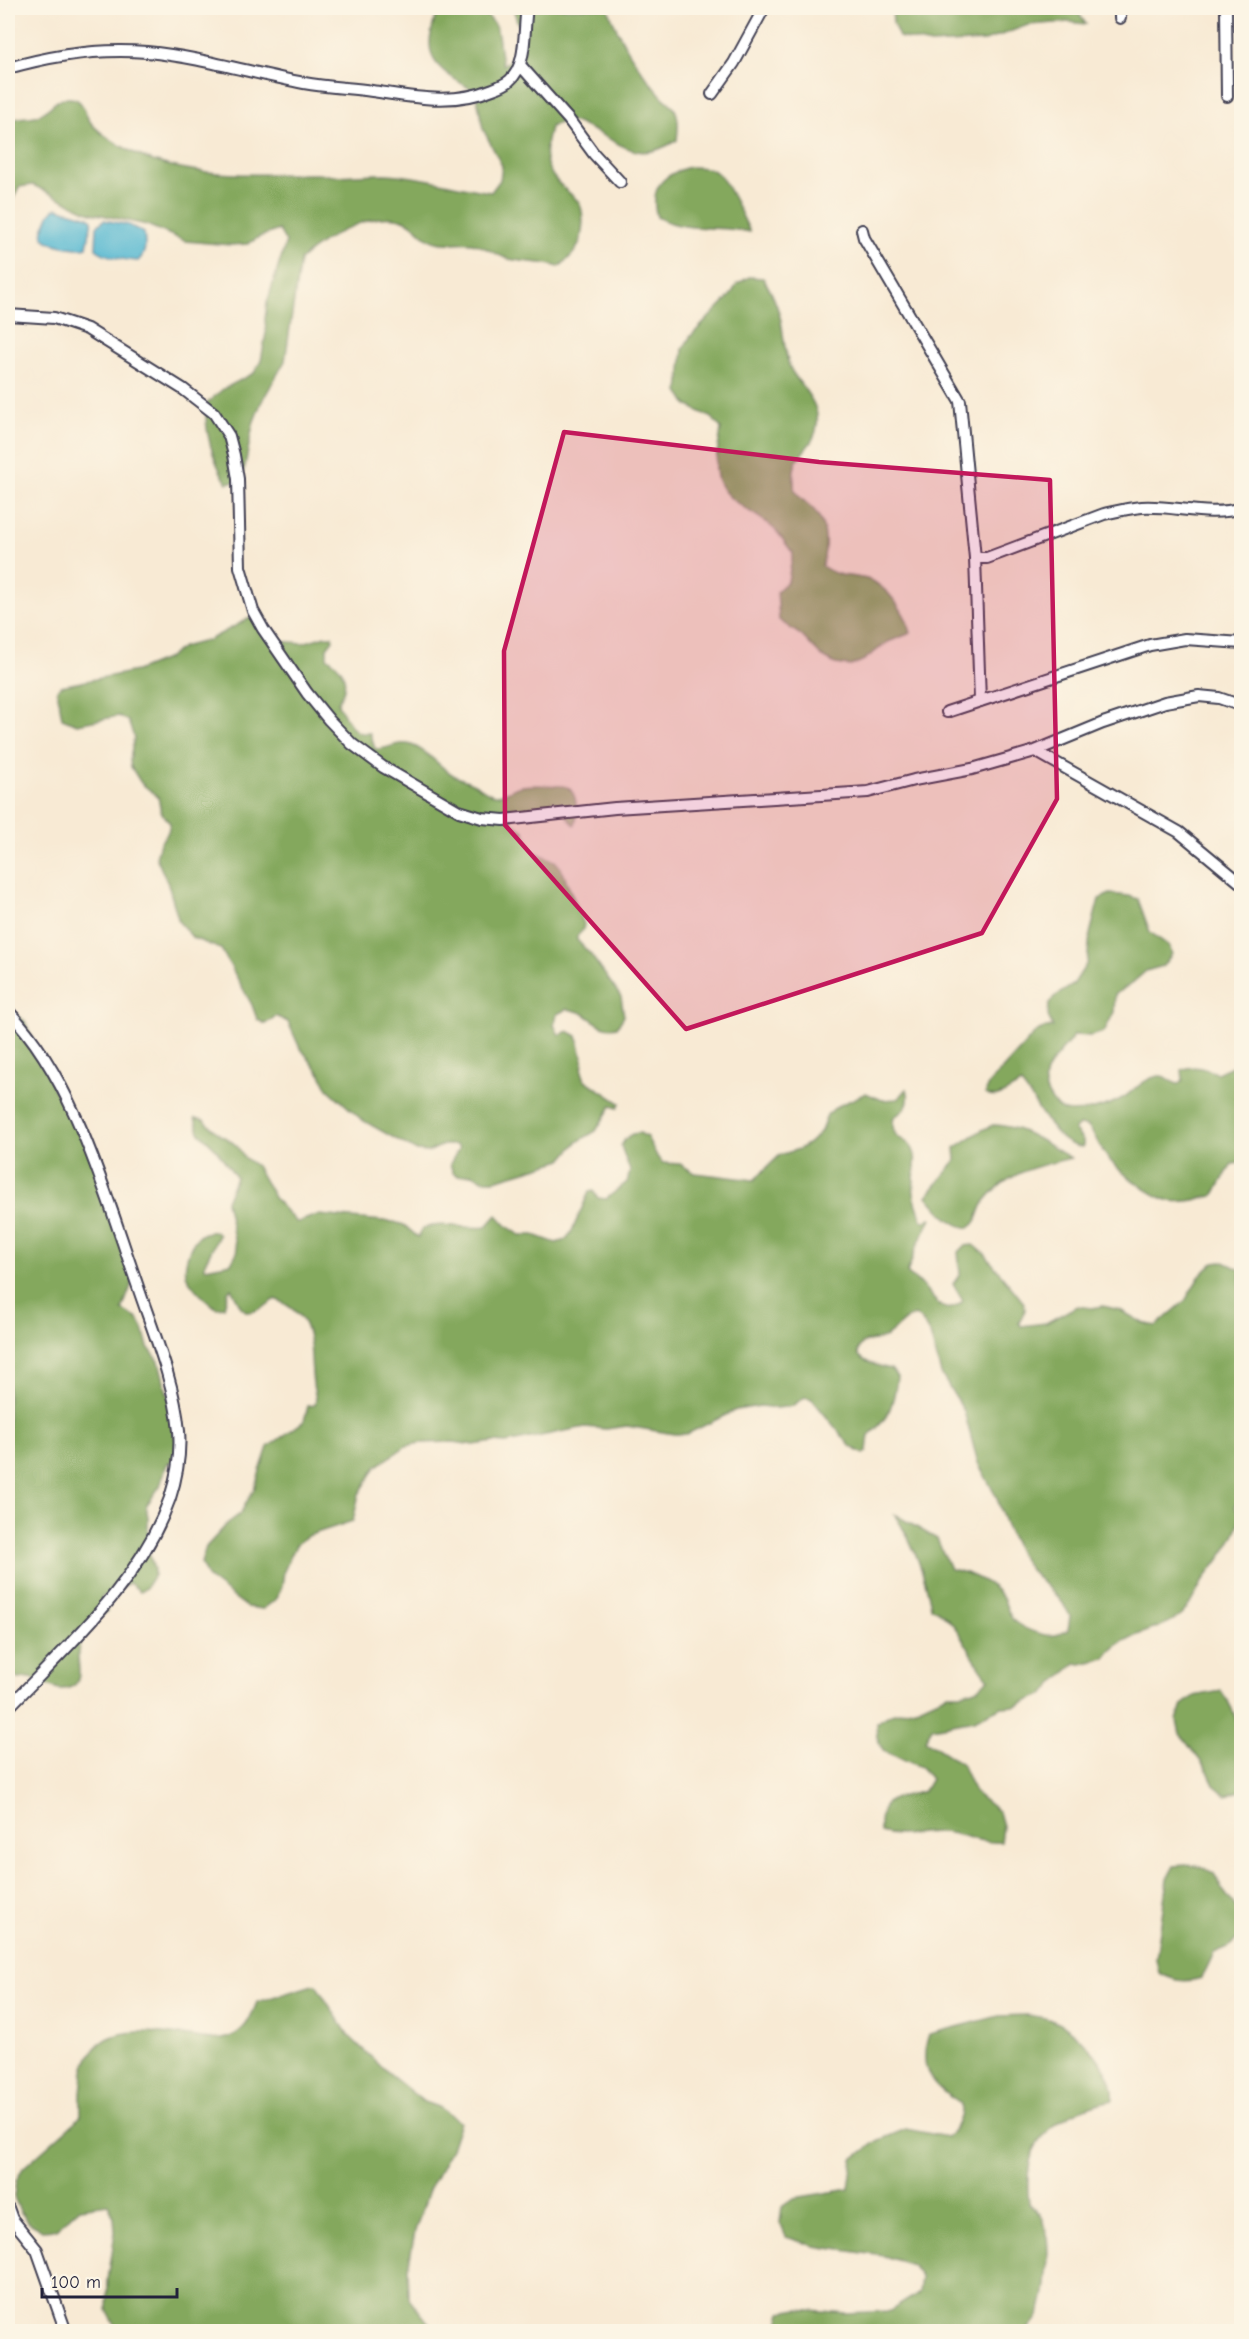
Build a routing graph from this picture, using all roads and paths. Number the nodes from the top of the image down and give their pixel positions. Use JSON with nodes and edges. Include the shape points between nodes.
{"nodes":[{"id":1,"x":526,"y":8,"type":"edge"},
{"id":2,"x":764,"y":8,"type":"edge"},
{"id":3,"x":1226,"y":8,"type":"edge"},
{"id":4,"x":8,"y":64,"type":"edge"},
{"id":5,"x":520,"y":65,"type":"junction"},
{"id":6,"x":712,"y":94,"type":"dead end"},
{"id":7,"x":1227,"y":96,"type":"dead end"},
{"id":8,"x":620,"y":182,"type":"dead end"},
{"id":9,"x":862,"y":230,"type":"dead end"},
{"id":10,"x":8,"y":315,"type":"edge"},
{"id":11,"x":1242,"y":508,"type":"edge"},
{"id":12,"x":975,"y":558,"type":"junction"},
{"id":13,"x":1242,"y":643,"type":"edge"},
{"id":14,"x":980,"y":701,"type":"junction"},
{"id":15,"x":1242,"y":706,"type":"edge"},
{"id":16,"x":947,"y":712,"type":"dead end"},
{"id":17,"x":1035,"y":751,"type":"junction"},
{"id":18,"x":1242,"y":884,"type":"edge"},
{"id":19,"x":8,"y":1011,"type":"edge"},
{"id":20,"x":8,"y":1708,"type":"edge"},
{"id":21,"x":8,"y":2208,"type":"edge"},
{"id":22,"x":66,"y":2331,"type":"edge"}],
"edges":[{"from":1,"to":5,"type":"street"},
{"from":2,"to":6,"type":"street"},
{"from":3,"to":7,"type":"street"},
{"from":4,"to":5,"type":"street","via":[[79,52],[145,52],[304,83],[437,99],[465,98],[507,83]]},
{"from":5,"to":8,"type":"street"},
{"from":9,"to":12,"type":"street","via":[[960,402]]},
{"from":10,"to":17,"type":"street","via":[[54,318],[87,329],[214,413],[229,436],[234,455],[240,567],[253,611],[263,629],[307,693],[352,744],[383,767],[459,811],[504,820],[615,808],[868,792]]},
{"from":11,"to":12,"type":"street","via":[[1220,513],[1142,507],[1124,510],[987,558]]},
{"from":12,"to":14,"type":"street"},
{"from":13,"to":14,"type":"street","via":[[1198,639],[1162,642]]},
{"from":14,"to":16,"type":"street"},
{"from":15,"to":17,"type":"street","via":[[1199,696],[1165,702]]},
{"from":17,"to":18,"type":"street","via":[[1179,832]]},
{"from":19,"to":20,"type":"street","via":[[53,1072],[98,1170],[161,1351],[173,1395],[180,1461],[152,1541],[126,1580]]},
{"from":21,"to":22,"type":"street","via":[[37,2250]]}]}
